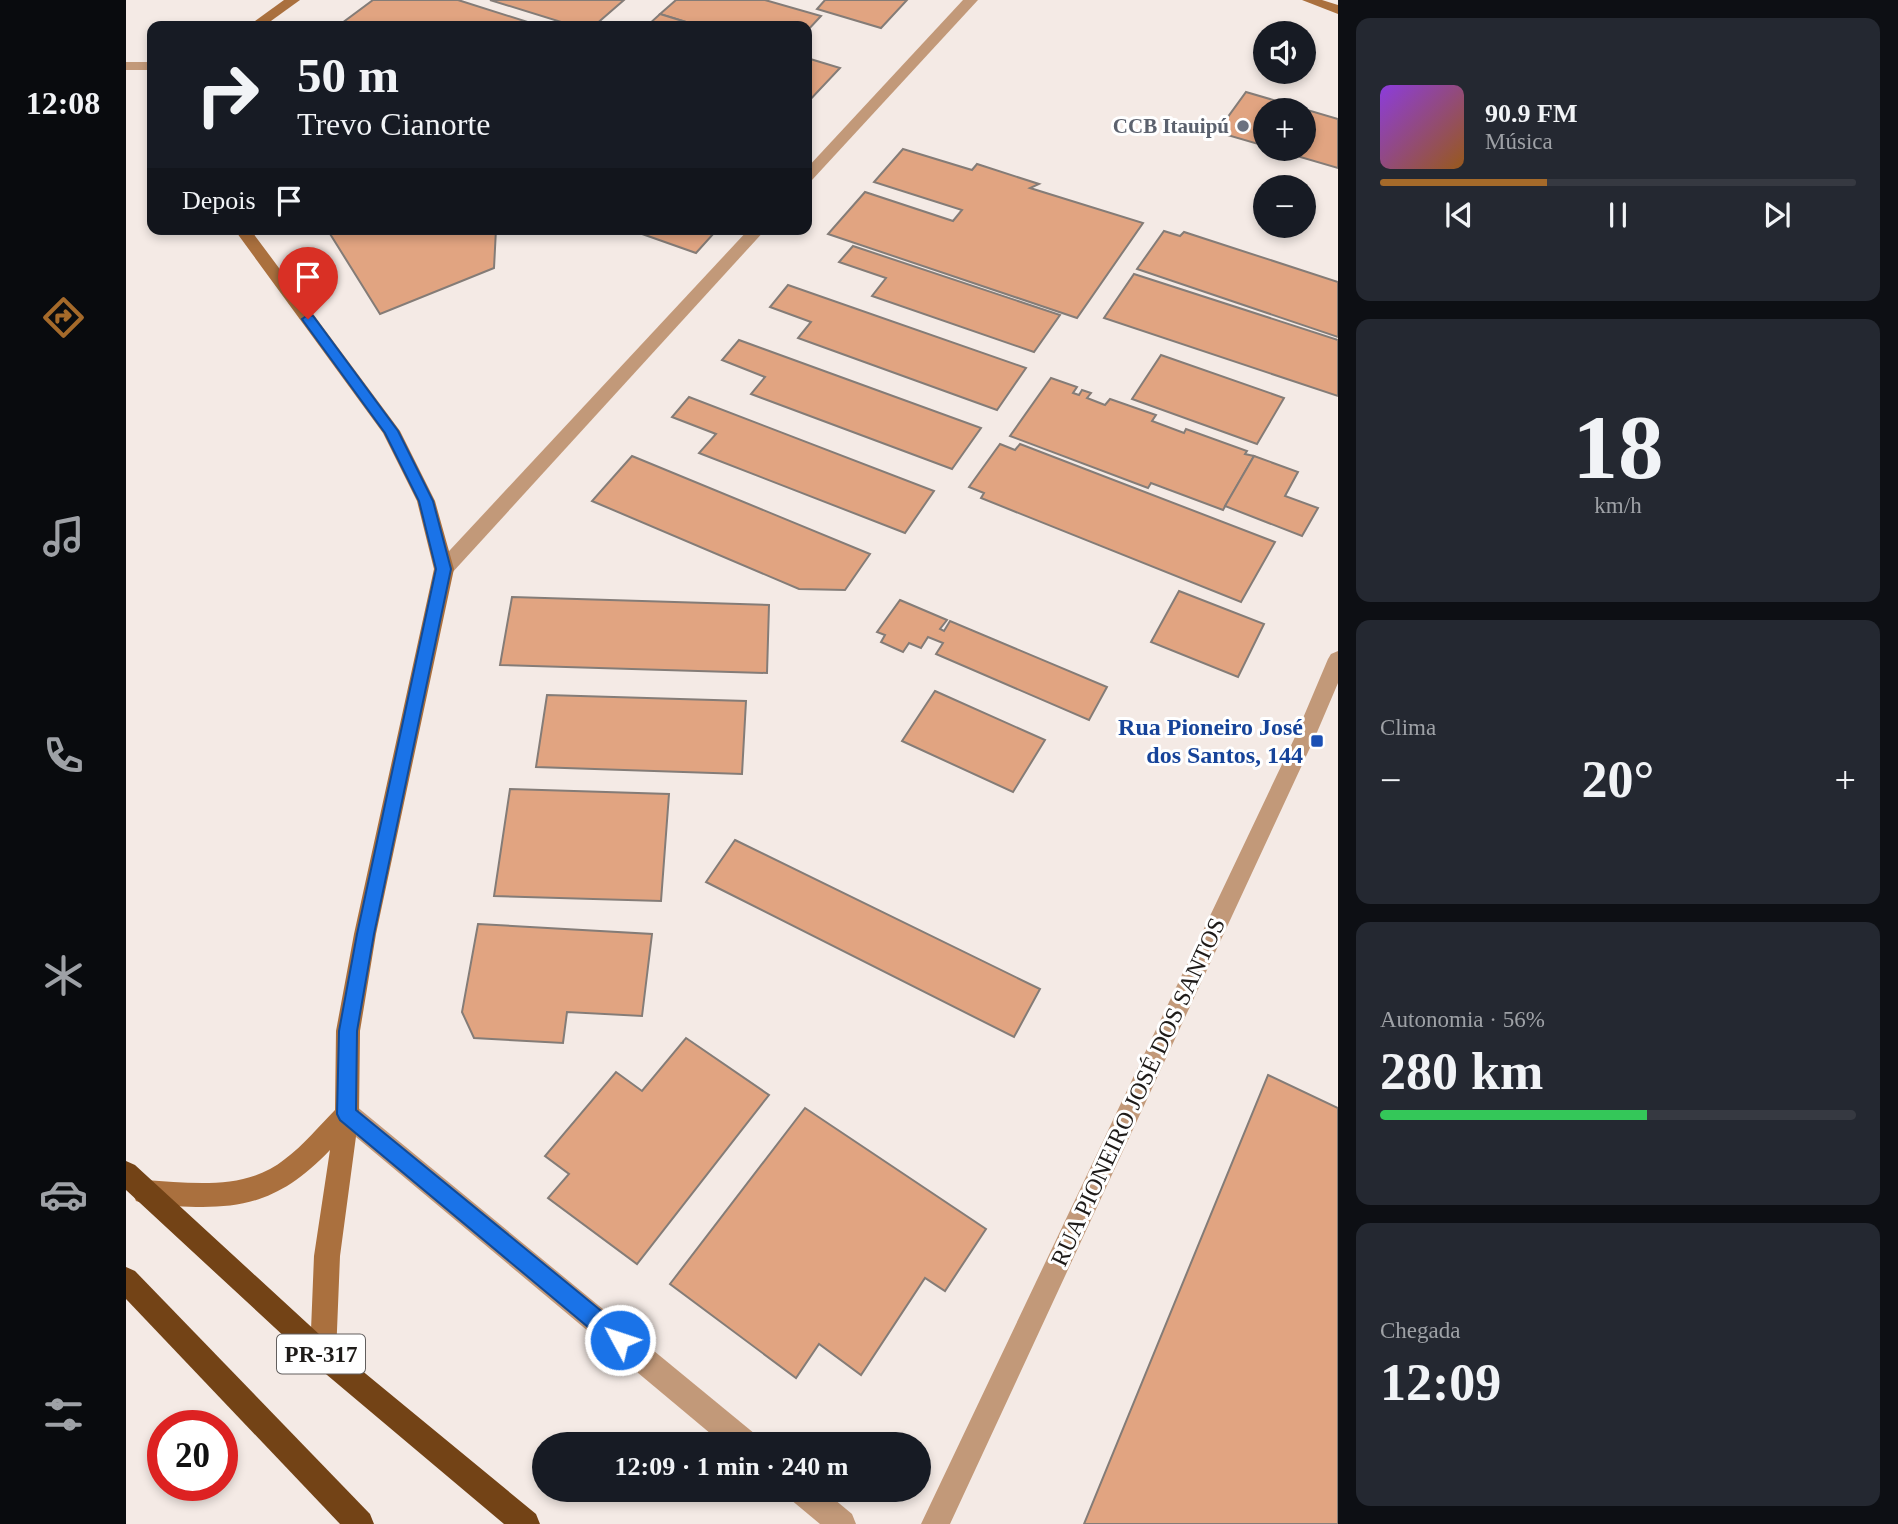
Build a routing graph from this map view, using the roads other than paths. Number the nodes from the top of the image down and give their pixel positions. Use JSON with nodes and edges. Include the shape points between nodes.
{"nodes":[{"id":1,"x":293,"y":0,"type":"edge"},
{"id":2,"x":971,"y":0,"type":"edge"},
{"id":3,"x":1309,"y":0,"type":"edge"},
{"id":4,"x":1338,"y":10,"type":"edge"},
{"id":5,"x":262,"y":21,"type":"edge"},
{"id":6,"x":126,"y":66,"type":"edge"},
{"id":7,"x":147,"y":66,"type":"edge"},
{"id":8,"x":812,"y":172,"type":"edge"},
{"id":9,"x":246,"y":235,"type":"edge"},
{"id":10,"x":752,"y":235,"type":"edge"},
{"id":11,"x":444,"y":569,"type":"junction"},
{"id":12,"x":1338,"y":659,"type":"edge"},
{"id":13,"x":347,"y":1114,"type":"junction"},
{"id":14,"x":126,"y":1172,"type":"edge"},
{"id":15,"x":145,"y":1192,"type":"junction"},
{"id":16,"x":126,"y":1280,"type":"edge"},
{"id":17,"x":323,"y":1355,"type":"junction"},
{"id":18,"x":731,"y":1432,"type":"edge"},
{"id":19,"x":816,"y":1502,"type":"edge"},
{"id":20,"x":360,"y":1524,"type":"edge"},
{"id":21,"x":526,"y":1524,"type":"edge"},
{"id":22,"x":842,"y":1524,"type":"edge"},
{"id":23,"x":935,"y":1524,"type":"edge"}],
"edges":[{"from":1,"to":5,"type":"street"},
{"from":2,"to":8,"type":"street"},
{"from":3,"to":4,"type":"street"},
{"from":6,"to":7,"type":"street"},
{"from":9,"to":11,"type":"street","via":[[391,431],[426,501]]},
{"from":10,"to":11,"type":"street"},
{"from":11,"to":13,"type":"street","via":[[365,934],[348,1031]]},
{"from":12,"to":23,"type":"street","name":"RUA PIONEIRO JOSÉ DOS SANTOS"},
{"from":13,"to":15,"type":"street","via":[[292,1169],[260,1188],[217,1197]]},
{"from":13,"to":17,"type":"street","via":[[327,1256]]},
{"from":13,"to":18,"type":"street"},
{"from":14,"to":15,"type":"highway","number":"PR-317"},
{"from":15,"to":17,"type":"highway","number":"PR-317"},
{"from":16,"to":20,"type":"highway"},
{"from":17,"to":21,"type":"highway","number":"PR-317"},
{"from":19,"to":22,"type":"street"}]}
